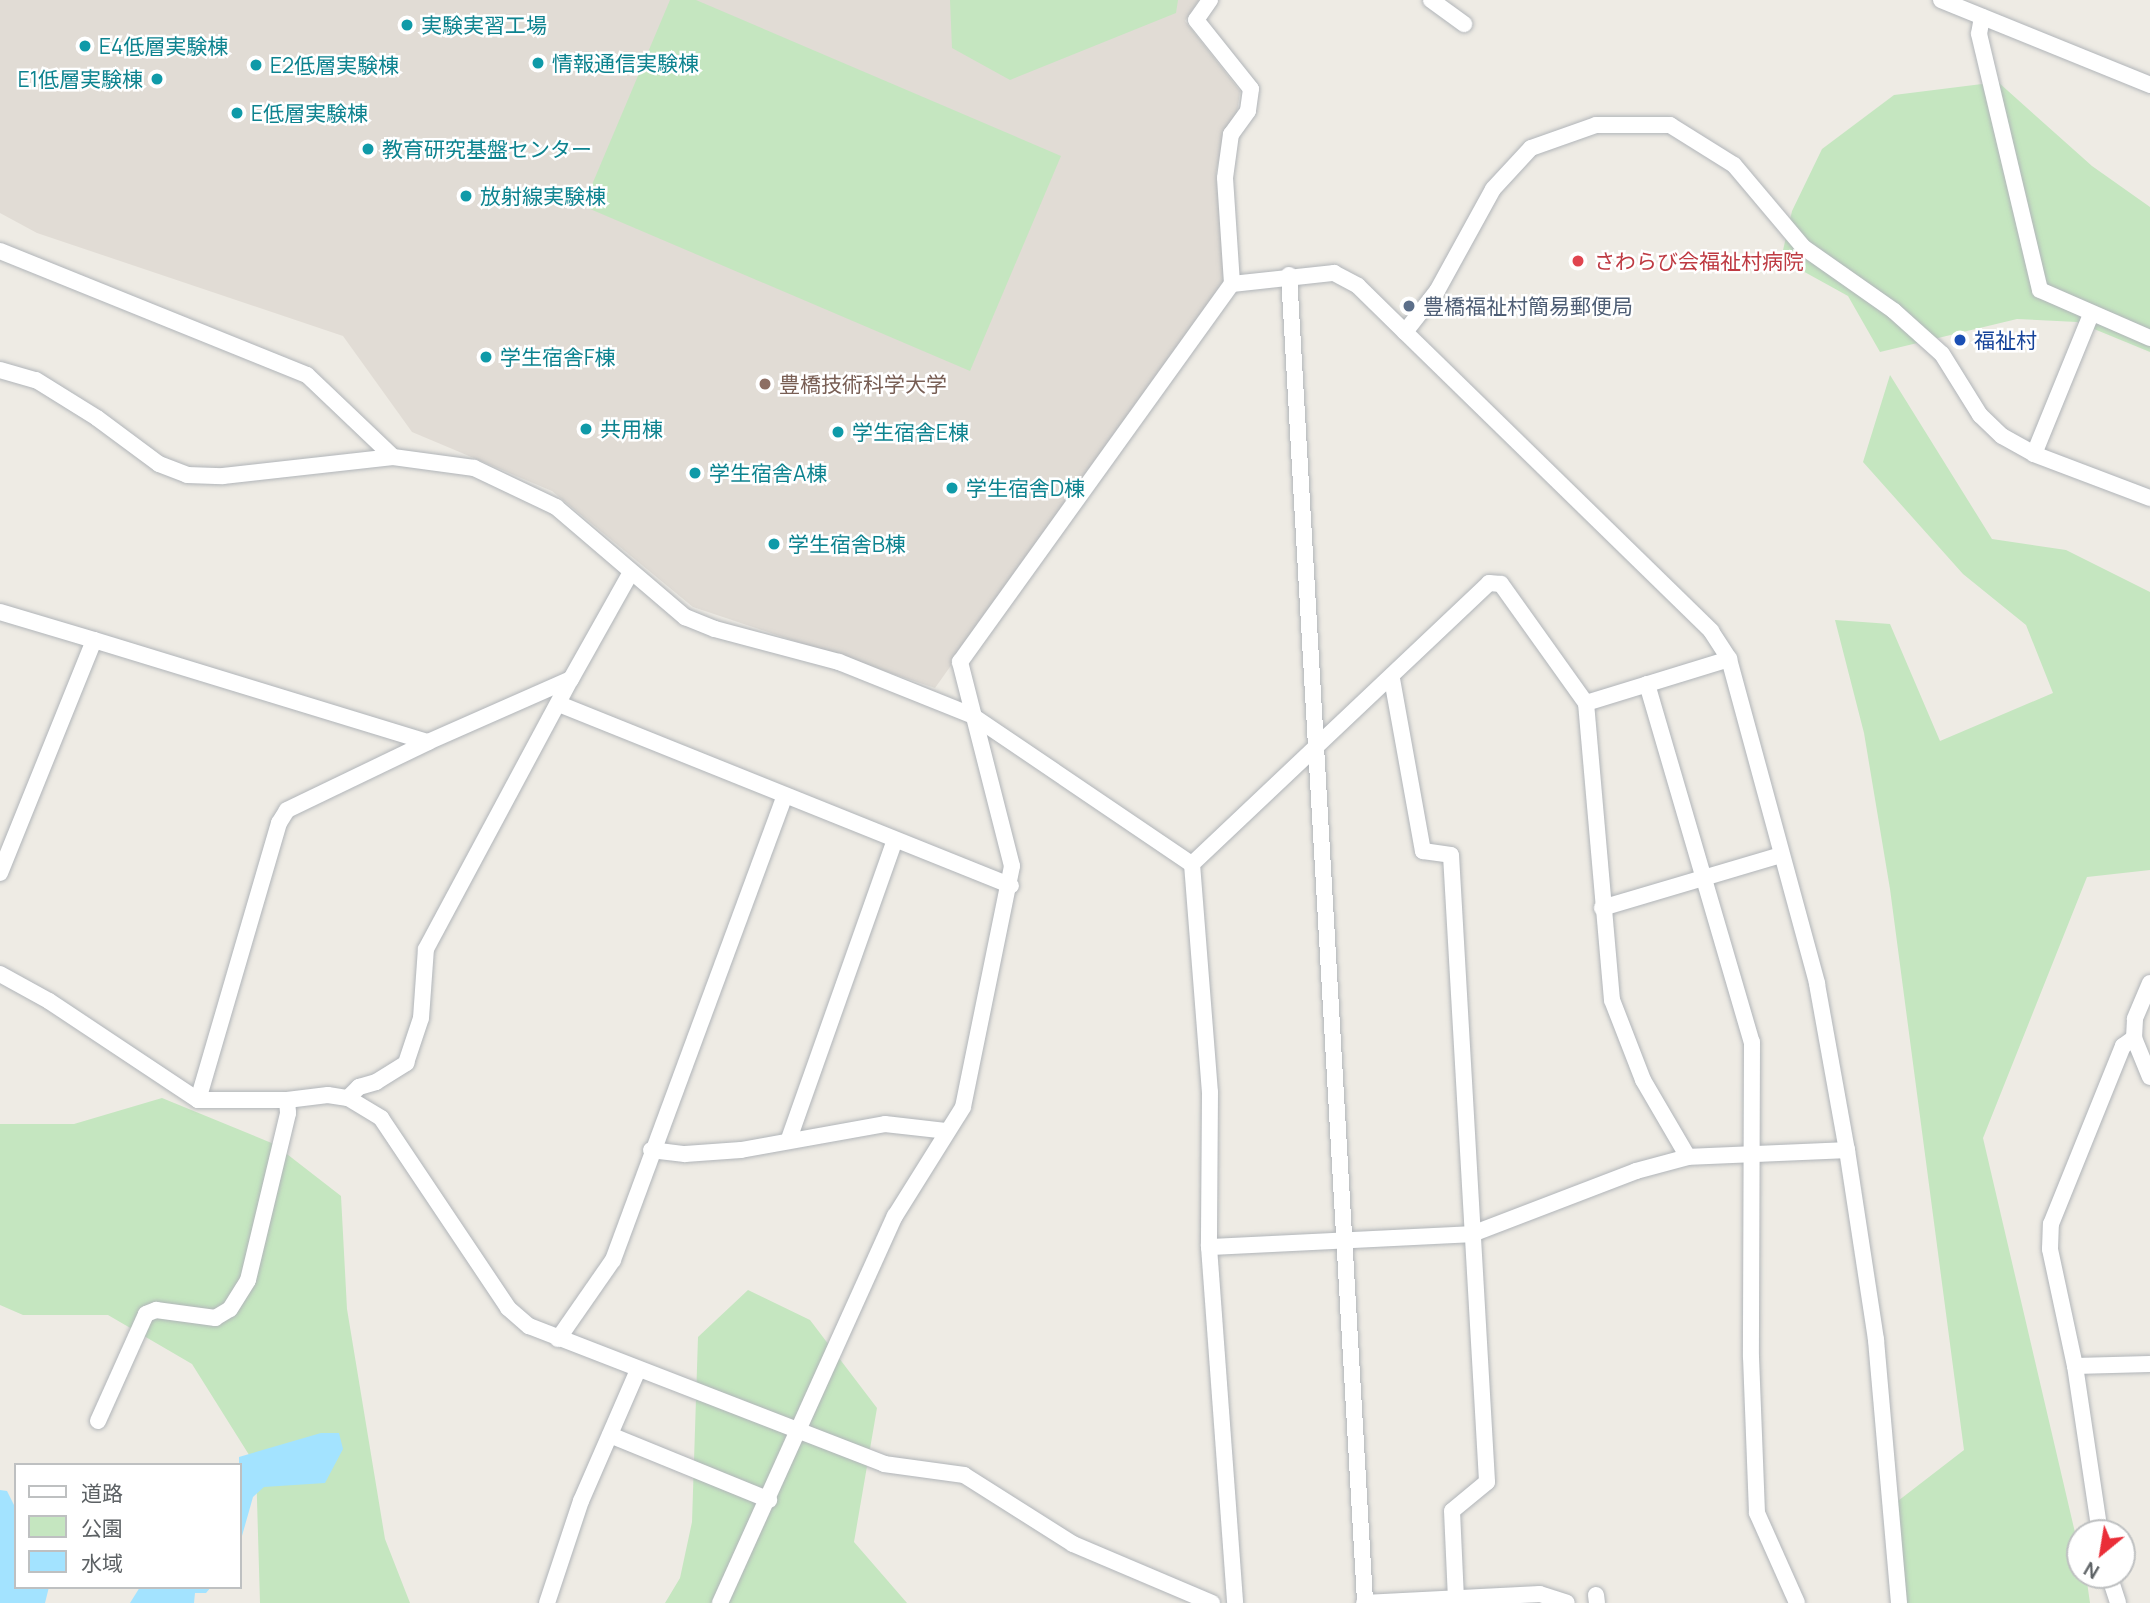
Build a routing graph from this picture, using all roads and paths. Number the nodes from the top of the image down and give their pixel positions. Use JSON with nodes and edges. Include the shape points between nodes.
{"nodes":[{"id":1,"x":1210,"y":0,"type":"edge"},
{"id":2,"x":1431,"y":0,"type":"edge"},
{"id":3,"x":1941,"y":0,"type":"edge"},
{"id":4,"x":1982,"y":16,"type":"junction"},
{"id":5,"x":1464,"y":24,"type":"dead end"},
{"id":6,"x":2150,"y":85,"type":"edge"},
{"id":7,"x":0,"y":251,"type":"edge"},
{"id":8,"x":1289,"y":275,"type":"junction"},
{"id":9,"x":1232,"y":284,"type":"junction"},
{"id":10,"x":2091,"y":314,"type":"junction"},
{"id":11,"x":1405,"y":332,"type":"junction"},
{"id":12,"x":2150,"y":338,"type":"edge"},
{"id":13,"x":0,"y":370,"type":"edge"},
{"id":14,"x":2034,"y":454,"type":"junction"},
{"id":15,"x":393,"y":457,"type":"junction"},
{"id":16,"x":2150,"y":498,"type":"edge"},
{"id":17,"x":630,"y":574,"type":"junction"},
{"id":18,"x":0,"y":612,"type":"edge"},
{"id":19,"x":94,"y":640,"type":"junction"},
{"id":20,"x":1729,"y":659,"type":"junction"},
{"id":21,"x":571,"y":679,"type":"junction"},
{"id":22,"x":1392,"y":680,"type":"junction"},
{"id":23,"x":1647,"y":684,"type":"junction"},
{"id":24,"x":559,"y":704,"type":"junction"},
{"id":25,"x":1586,"y":704,"type":"junction"},
{"id":26,"x":973,"y":716,"type":"junction"},
{"id":27,"x":428,"y":742,"type":"junction"},
{"id":28,"x":1320,"y":746,"type":"junction"},
{"id":29,"x":785,"y":796,"type":"junction"},
{"id":30,"x":895,"y":840,"type":"junction"},
{"id":31,"x":1781,"y":855,"type":"junction"},
{"id":32,"x":1192,"y":864,"type":"junction"},
{"id":33,"x":0,"y":873,"type":"edge"},
{"id":34,"x":1706,"y":878,"type":"junction"},
{"id":35,"x":1011,"y":886,"type":"junction"},
{"id":36,"x":1602,"y":908,"type":"junction"},
{"id":37,"x":0,"y":974,"type":"edge"},
{"id":38,"x":2150,"y":983,"type":"edge"},
{"id":39,"x":2134,"y":1038,"type":"junction"},
{"id":40,"x":2150,"y":1077,"type":"edge"},
{"id":41,"x":348,"y":1098,"type":"junction"},
{"id":42,"x":287,"y":1100,"type":"junction"},
{"id":43,"x":198,"y":1101,"type":"junction"},
{"id":44,"x":946,"y":1131,"type":"junction"},
{"id":45,"x":789,"y":1139,"type":"junction"},
{"id":46,"x":651,"y":1150,"type":"junction"},
{"id":47,"x":1847,"y":1150,"type":"junction"},
{"id":48,"x":1750,"y":1156,"type":"junction"},
{"id":49,"x":1688,"y":1157,"type":"junction"},
{"id":50,"x":1472,"y":1234,"type":"junction"},
{"id":51,"x":1343,"y":1241,"type":"junction"},
{"id":52,"x":1209,"y":1247,"type":"junction"},
{"id":53,"x":558,"y":1339,"type":"junction"},
{"id":54,"x":2150,"y":1364,"type":"edge"},
{"id":55,"x":2075,"y":1366,"type":"junction"},
{"id":56,"x":638,"y":1370,"type":"junction"},
{"id":57,"x":98,"y":1421,"type":"dead end"},
{"id":58,"x":800,"y":1433,"type":"junction"},
{"id":59,"x":610,"y":1435,"type":"junction"},
{"id":60,"x":769,"y":1500,"type":"junction"},
{"id":61,"x":2098,"y":1519,"type":"edge"},
{"id":62,"x":1456,"y":1598,"type":"junction"},
{"id":63,"x":547,"y":1603,"type":"edge"},
{"id":64,"x":720,"y":1603,"type":"edge"},
{"id":65,"x":1212,"y":1603,"type":"edge"},
{"id":66,"x":1235,"y":1603,"type":"edge"},
{"id":67,"x":1365,"y":1603,"type":"edge"},
{"id":68,"x":1567,"y":1603,"type":"edge"},
{"id":69,"x":1797,"y":1603,"type":"edge"},
{"id":70,"x":1899,"y":1603,"type":"edge"}],
"edges":[{"from":1,"to":9,"type":"street","via":[[1196,20],[1251,89],[1248,111],[1231,134],[1225,178]]},
{"from":2,"to":5,"type":"street"},
{"from":3,"to":4,"type":"street"},
{"from":4,"to":6,"type":"street"},
{"from":4,"to":10,"type":"street","via":[[1979,34],[2040,290]]},
{"from":7,"to":15,"type":"street","via":[[307,375]]},
{"from":8,"to":9,"type":"street"},
{"from":8,"to":11,"type":"street","via":[[1334,273],[1358,286]]},
{"from":8,"to":28,"type":"street"},
{"from":9,"to":26,"type":"street","via":[[960,662]]},
{"from":10,"to":12,"type":"street"},
{"from":10,"to":14,"type":"street"},
{"from":11,"to":14,"type":"street","via":[[1437,291],[1493,189],[1531,148],[1596,125],[1670,125],[1734,165],[1803,247],[1942,354],[1980,415],[2002,436]]},
{"from":11,"to":20,"type":"street","via":[[1711,632]]},
{"from":13,"to":15,"type":"street","via":[[36,380],[159,464],[187,475],[223,476]]},
{"from":14,"to":16,"type":"street"},
{"from":15,"to":17,"type":"street","via":[[474,468],[556,507]]},
{"from":17,"to":21,"type":"street"},
{"from":17,"to":26,"type":"street","via":[[685,617],[839,662]]},
{"from":18,"to":19,"type":"street"},
{"from":19,"to":27,"type":"street"},
{"from":19,"to":33,"type":"street"},
{"from":20,"to":23,"type":"street"},
{"from":20,"to":31,"type":"street"},
{"from":21,"to":24,"type":"street"},
{"from":21,"to":27,"type":"street"},
{"from":22,"to":25,"type":"street","via":[[1489,583],[1501,583]]},
{"from":22,"to":28,"type":"street"},
{"from":22,"to":50,"type":"street","via":[[1423,851],[1451,855]]},
{"from":23,"to":25,"type":"street"},
{"from":23,"to":34,"type":"street"},
{"from":24,"to":29,"type":"street"},
{"from":24,"to":41,"type":"street","via":[[426,949],[421,1018],[406,1063],[359,1087]]},
{"from":25,"to":36,"type":"street"},
{"from":26,"to":32,"type":"street"},
{"from":26,"to":35,"type":"street","via":[[1012,866]]},
{"from":27,"to":43,"type":"street","via":[[287,810],[279,824]]},
{"from":28,"to":32,"type":"street"},
{"from":28,"to":51,"type":"street"},
{"from":29,"to":30,"type":"street"},
{"from":29,"to":46,"type":"street"},
{"from":30,"to":35,"type":"street"},
{"from":30,"to":45,"type":"street"},
{"from":31,"to":34,"type":"street"},
{"from":31,"to":47,"type":"street","via":[[1817,984]]},
{"from":32,"to":52,"type":"street","via":[[1210,1092]]},
{"from":34,"to":36,"type":"street"},
{"from":34,"to":48,"type":"street","via":[[1752,1042]]},
{"from":35,"to":44,"type":"street","via":[[963,1107]]},
{"from":36,"to":49,"type":"street","via":[[1612,1000],[1643,1080]]},
{"from":37,"to":43,"type":"street"},
{"from":38,"to":39,"type":"street","via":[[2135,1019]]},
{"from":39,"to":40,"type":"street"},
{"from":39,"to":55,"type":"street","via":[[2123,1046],[2050,1224],[2050,1249]]},
{"from":41,"to":42,"type":"street","via":[[328,1095]]},
{"from":41,"to":53,"type":"street","via":[[381,1118],[508,1308],[529,1326]]},
{"from":42,"to":43,"type":"street"},
{"from":42,"to":57,"type":"street","via":[[288,1113],[248,1280],[230,1309],[215,1318],[156,1310],[146,1314]]},
{"from":44,"to":45,"type":"street","via":[[884,1125]]},
{"from":44,"to":58,"type":"street","via":[[895,1216]]},
{"from":45,"to":46,"type":"street","via":[[741,1150],[685,1154]]},
{"from":46,"to":53,"type":"street","via":[[613,1260]]},
{"from":47,"to":48,"type":"street"},
{"from":47,"to":70,"type":"street","via":[[1876,1340]]},
{"from":48,"to":49,"type":"street"},
{"from":48,"to":69,"type":"street","via":[[1757,1513]]},
{"from":49,"to":50,"type":"street","via":[[1636,1171]]},
{"from":50,"to":51,"type":"street"},
{"from":50,"to":62,"type":"street","via":[[1487,1482],[1452,1511]]},
{"from":51,"to":52,"type":"street"},
{"from":51,"to":67,"type":"street"},
{"from":52,"to":66,"type":"street"},
{"from":53,"to":56,"type":"street"},
{"from":54,"to":55,"type":"street"},
{"from":55,"to":61,"type":"street"},
{"from":56,"to":58,"type":"street"},
{"from":56,"to":59,"type":"street"},
{"from":58,"to":60,"type":"street"},
{"from":58,"to":65,"type":"street","via":[[884,1464],[964,1475],[1073,1544]]},
{"from":59,"to":60,"type":"street"},
{"from":59,"to":63,"type":"street","via":[[581,1501]]},
{"from":60,"to":64,"type":"street"},
{"from":62,"to":67,"type":"street"},
{"from":62,"to":68,"type":"street","via":[[1540,1594]]}]}
